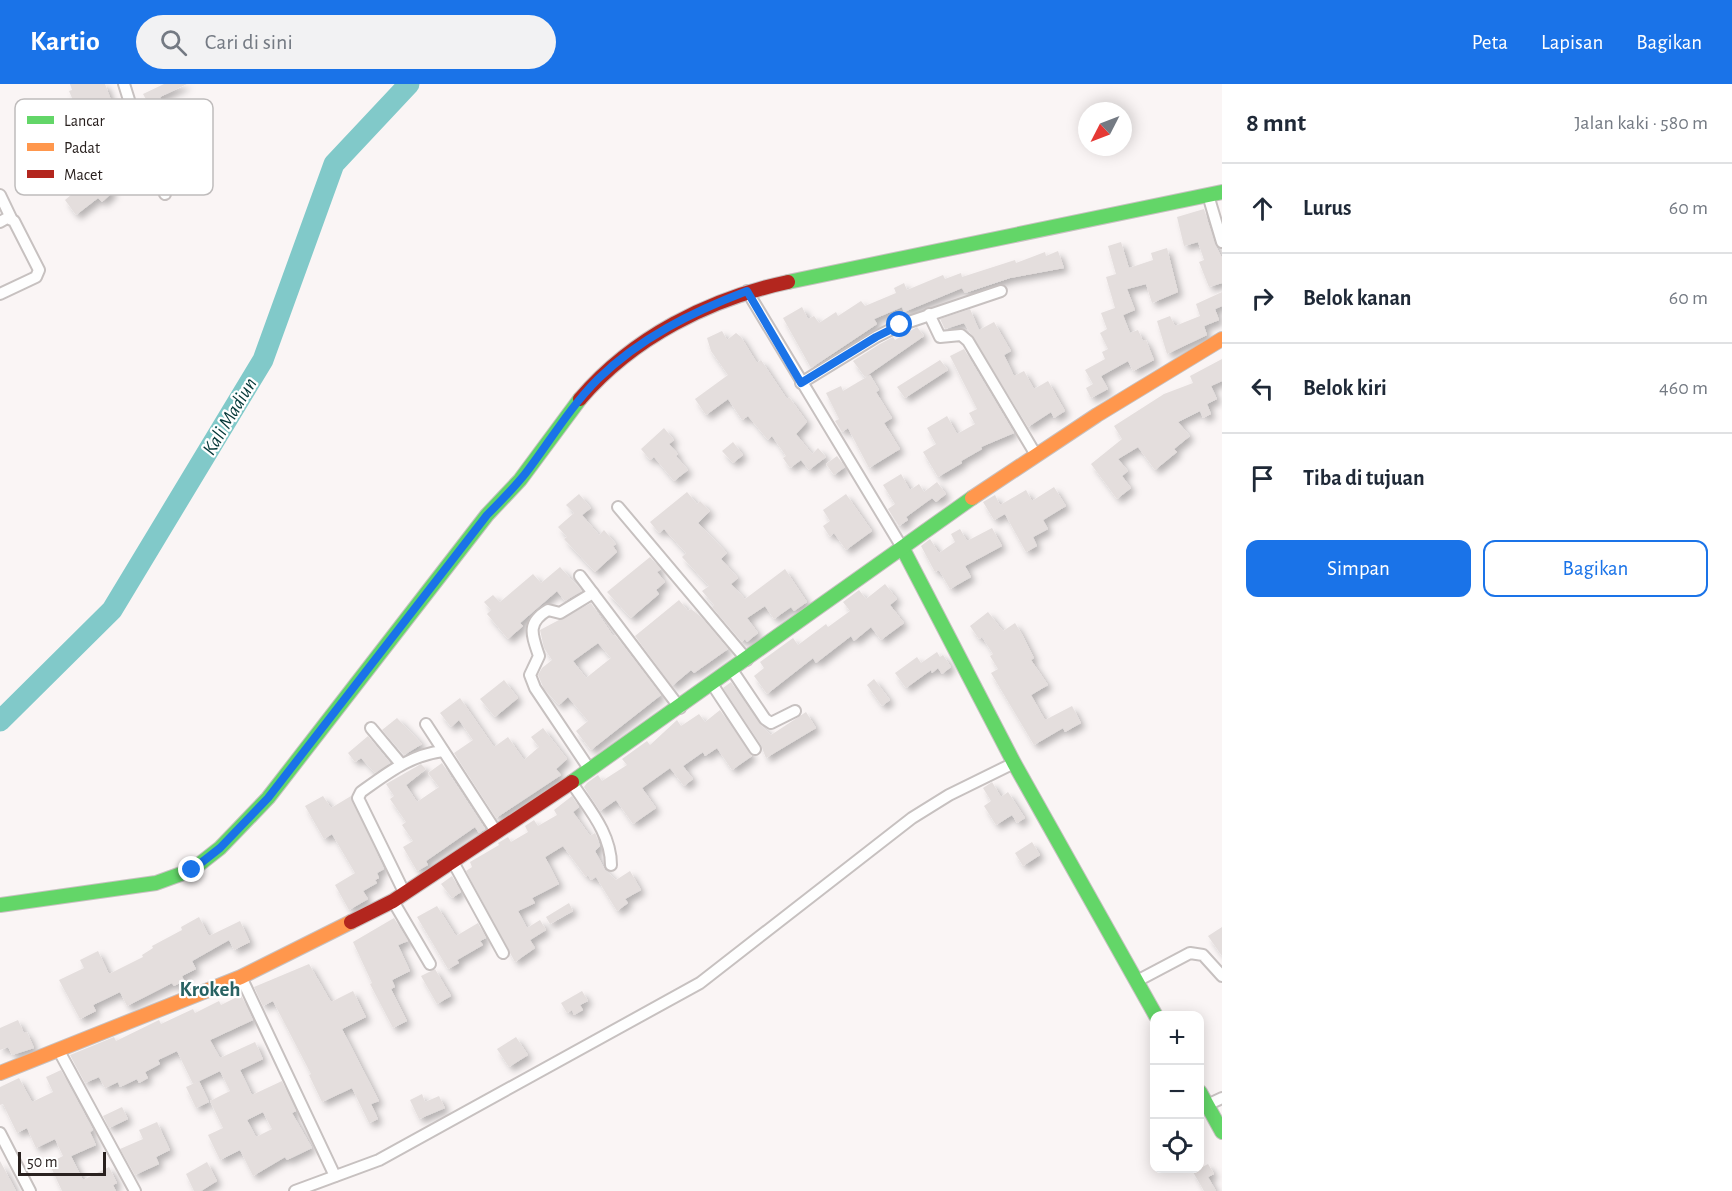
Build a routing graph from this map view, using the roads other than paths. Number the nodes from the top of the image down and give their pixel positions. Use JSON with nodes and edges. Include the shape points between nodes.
{"nodes":[{"id":1,"x":124,"y":84,"type":"edge"},
{"id":2,"x":129,"y":99,"type":"edge"},
{"id":3,"x":1222,"y":192,"type":"edge"},
{"id":4,"x":0,"y":195,"type":"edge"},
{"id":5,"x":1208,"y":195,"type":"junction"},
{"id":6,"x":12,"y":218,"type":"junction"},
{"id":7,"x":0,"y":222,"type":"edge"},
{"id":8,"x":1222,"y":242,"type":"edge"},
{"id":9,"x":747,"y":291,"type":"junction"},
{"id":10,"x":1001,"y":291,"type":"dead end"},
{"id":11,"x":0,"y":294,"type":"edge"},
{"id":12,"x":929,"y":314,"type":"junction"},
{"id":13,"x":1222,"y":339,"type":"edge"},
{"id":14,"x":801,"y":383,"type":"junction"},
{"id":15,"x":1036,"y":455,"type":"junction"},
{"id":16,"x":618,"y":507,"type":"dead end"},
{"id":17,"x":903,"y":549,"type":"junction"},
{"id":18,"x":580,"y":576,"type":"dead end"},
{"id":19,"x":593,"y":593,"type":"junction"},
{"id":20,"x":747,"y":660,"type":"junction"},
{"id":21,"x":732,"y":670,"type":"junction"},
{"id":22,"x":712,"y":684,"type":"junction"},
{"id":23,"x":680,"y":708,"type":"junction"},
{"id":24,"x":795,"y":711,"type":"dead end"},
{"id":25,"x":426,"y":724,"type":"dead end"},
{"id":26,"x":371,"y":728,"type":"dead end"},
{"id":27,"x":755,"y":749,"type":"dead end"},
{"id":28,"x":443,"y":751,"type":"junction"},
{"id":29,"x":1014,"y":763,"type":"junction"},
{"id":30,"x":401,"y":764,"type":"junction"},
{"id":31,"x":590,"y":770,"type":"junction"},
{"id":32,"x":572,"y":783,"type":"junction"},
{"id":33,"x":497,"y":833,"type":"junction"},
{"id":34,"x":453,"y":862,"type":"junction"},
{"id":35,"x":611,"y":865,"type":"dead end"},
{"id":36,"x":399,"y":898,"type":"junction"},
{"id":37,"x":0,"y":905,"type":"edge"},
{"id":38,"x":502,"y":953,"type":"dead end"},
{"id":39,"x":430,"y":964,"type":"dead end"},
{"id":40,"x":1221,"y":972,"type":"edge"},
{"id":41,"x":241,"y":977,"type":"junction"},
{"id":42,"x":1137,"y":981,"type":"junction"},
{"id":43,"x":1153,"y":1011,"type":"edge"},
{"id":44,"x":59,"y":1051,"type":"junction"},
{"id":45,"x":0,"y":1073,"type":"edge"},
{"id":46,"x":1222,"y":1098,"type":"edge"},
{"id":47,"x":1204,"y":1099,"type":"edge"},
{"id":48,"x":1204,"y":1101,"type":"edge"},
{"id":49,"x":0,"y":1132,"type":"edge"},
{"id":50,"x":1222,"y":1132,"type":"edge"},
{"id":51,"x":335,"y":1176,"type":"junction"},
{"id":52,"x":30,"y":1191,"type":"edge"},
{"id":53,"x":135,"y":1191,"type":"edge"},
{"id":54,"x":295,"y":1191,"type":"edge"}],
"edges":[{"from":1,"to":2,"type":"street"},
{"from":3,"to":5,"type":"street"},
{"from":4,"to":6,"type":"street"},
{"from":5,"to":8,"type":"street"},
{"from":5,"to":9,"type":"street"},
{"from":6,"to":7,"type":"street"},
{"from":6,"to":11,"type":"street","via":[[39,274]]},
{"from":9,"to":14,"type":"street"},
{"from":9,"to":37,"type":"street","via":[[666,327],[629,351],[597,380],[268,798],[220,848],[192,870],[156,883]]},
{"from":10,"to":12,"type":"street"},
{"from":12,"to":14,"type":"street","via":[[876,337]]},
{"from":12,"to":15,"type":"street","via":[[940,337],[961,335],[968,341]]},
{"from":13,"to":15,"type":"street"},
{"from":14,"to":17,"type":"street"},
{"from":15,"to":17,"type":"street"},
{"from":16,"to":20,"type":"street"},
{"from":17,"to":20,"type":"street"},
{"from":17,"to":29,"type":"street"},
{"from":18,"to":19,"type":"street"},
{"from":19,"to":23,"type":"street"},
{"from":19,"to":31,"type":"street","via":[[560,613],[548,610],[535,620],[531,634],[539,656],[530,675]]},
{"from":20,"to":21,"type":"street"},
{"from":21,"to":22,"type":"street"},
{"from":21,"to":24,"type":"street","via":[[771,723]]},
{"from":22,"to":23,"type":"street"},
{"from":22,"to":27,"type":"street"},
{"from":23,"to":31,"type":"street"},
{"from":25,"to":28,"type":"street"},
{"from":26,"to":30,"type":"street"},
{"from":28,"to":30,"type":"street","via":[[419,755]]},
{"from":28,"to":33,"type":"street"},
{"from":29,"to":42,"type":"street"},
{"from":29,"to":51,"type":"street","via":[[912,818],[700,983],[379,1160]]},
{"from":30,"to":36,"type":"street","via":[[358,798]]},
{"from":31,"to":32,"type":"street"},
{"from":32,"to":33,"type":"street"},
{"from":32,"to":35,"type":"street","via":[[606,838]]},
{"from":33,"to":34,"type":"street"},
{"from":34,"to":36,"type":"street"},
{"from":34,"to":38,"type":"street"},
{"from":36,"to":39,"type":"street"},
{"from":36,"to":41,"type":"street"},
{"from":40,"to":42,"type":"street","via":[[1203,955],[1191,953]]},
{"from":41,"to":44,"type":"street"},
{"from":41,"to":51,"type":"street"},
{"from":42,"to":43,"type":"street"},
{"from":44,"to":45,"type":"street"},
{"from":44,"to":53,"type":"street"},
{"from":46,"to":47,"type":"street"},
{"from":48,"to":50,"type":"street"},
{"from":49,"to":52,"type":"street"},
{"from":51,"to":54,"type":"street"}]}
